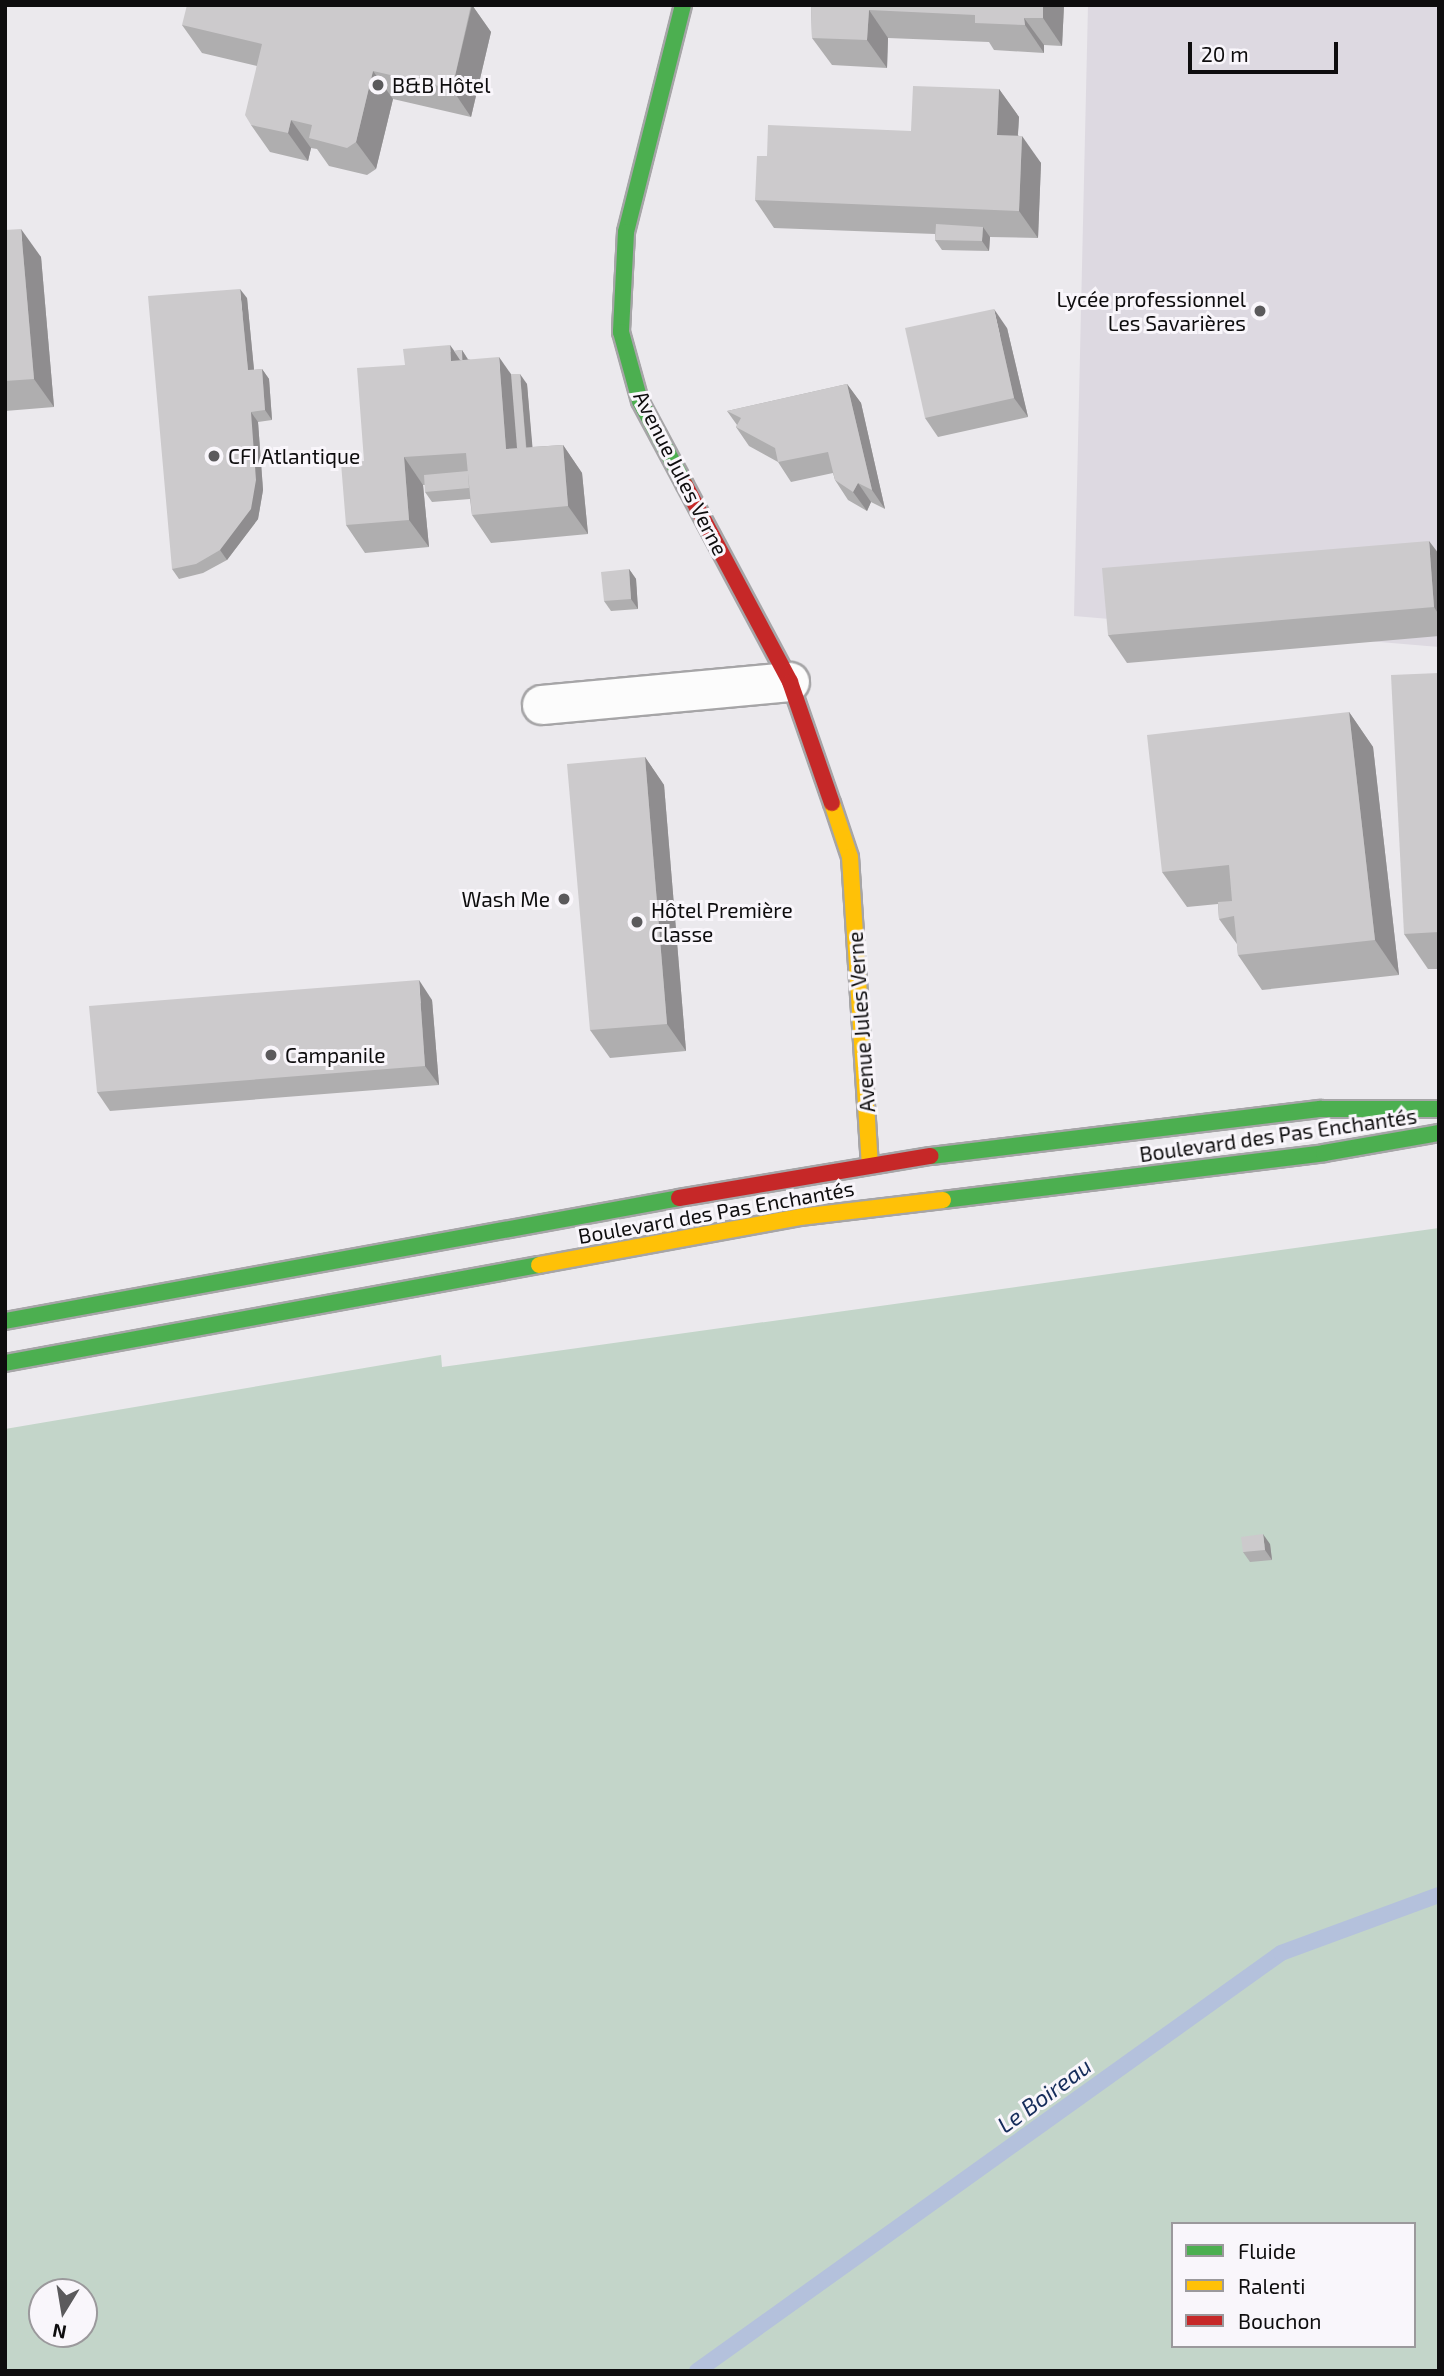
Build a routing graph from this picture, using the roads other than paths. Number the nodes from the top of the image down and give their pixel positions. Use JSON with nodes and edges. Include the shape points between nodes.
{"nodes":[{"id":1,"x":683,"y":5,"type":"edge"},
{"id":2,"x":790,"y":681,"type":"junction"},
{"id":3,"x":542,"y":705,"type":"dead end"},
{"id":4,"x":1439,"y":1108,"type":"edge"},
{"id":5,"x":1439,"y":1133,"type":"edge"},
{"id":6,"x":870,"y":1163,"type":"junction"},
{"id":7,"x":5,"y":1321,"type":"edge"},
{"id":8,"x":5,"y":1363,"type":"edge"}],
"edges":[{"from":1,"to":2,"type":"main road","name":"Avenue Jules Verne","via":[[626,232],[621,332],[640,401]]},
{"from":2,"to":3,"type":"street"},
{"from":2,"to":6,"type":"main road","name":"Avenue Jules Verne","via":[[850,857]]},
{"from":4,"to":6,"type":"main road","name":"Boulevard des Pas Enchantés","via":[[1321,1109]]},
{"from":5,"to":8,"type":"main road","name":"Boulevard des Pas Enchantés","via":[[1324,1153],[800,1217]]},
{"from":6,"to":7,"type":"main road","name":"Boulevard des Pas Enchantés"}]}
